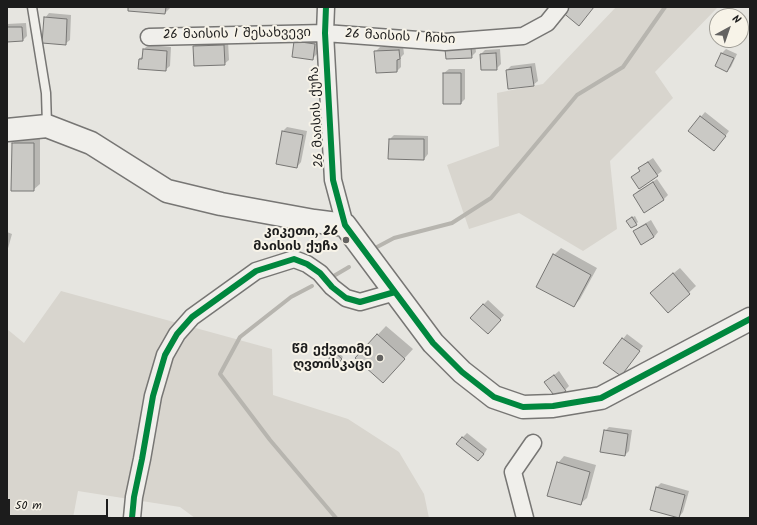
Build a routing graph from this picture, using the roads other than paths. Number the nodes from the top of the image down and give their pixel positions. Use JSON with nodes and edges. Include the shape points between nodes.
{"nodes":[{"id":1,"x":32,"y":7,"type":"edge"},
{"id":2,"x":326,"y":7,"type":"edge"},
{"id":3,"x":560,"y":7,"type":"edge"},
{"id":4,"x":325,"y":33,"type":"junction"},
{"id":5,"x":150,"y":37,"type":"dead end"},
{"id":6,"x":46,"y":126,"type":"junction"},
{"id":7,"x":7,"y":130,"type":"edge"},
{"id":8,"x":345,"y":225,"type":"junction"},
{"id":9,"x":395,"y":292,"type":"junction"},
{"id":10,"x":750,"y":319,"type":"edge"},
{"id":11,"x":533,"y":443,"type":"dead end"},
{"id":12,"x":132,"y":518,"type":"edge"},
{"id":13,"x":525,"y":518,"type":"edge"}],
"edges":[{"from":1,"to":6,"type":"lane","via":[[46,93]]},
{"from":2,"to":4,"type":"street","name":"26 მაისის ქუჩა"},
{"from":3,"to":4,"type":"street","name":"26 მაისის I ჩიხი","via":[[546,23],[523,36],[445,42]]},
{"from":4,"to":5,"type":"street","name":"26 მაისის I შესახვევი"},
{"from":4,"to":8,"type":"street","name":"26 მაისის ქუჩა","via":[[333,180]]},
{"from":6,"to":7,"type":"street"},
{"from":6,"to":8,"type":"street","via":[[92,143],[167,191],[314,222]]},
{"from":8,"to":9,"type":"street"},
{"from":9,"to":10,"type":"street","via":[[411,319],[462,372],[494,398],[523,407],[553,406],[601,398]]},
{"from":9,"to":12,"type":"street","via":[[360,302],[346,298],[320,273],[294,259],[256,271],[192,317],[177,334],[165,355],[153,396]]},
{"from":11,"to":13,"type":"street","via":[[513,472]]}]}
